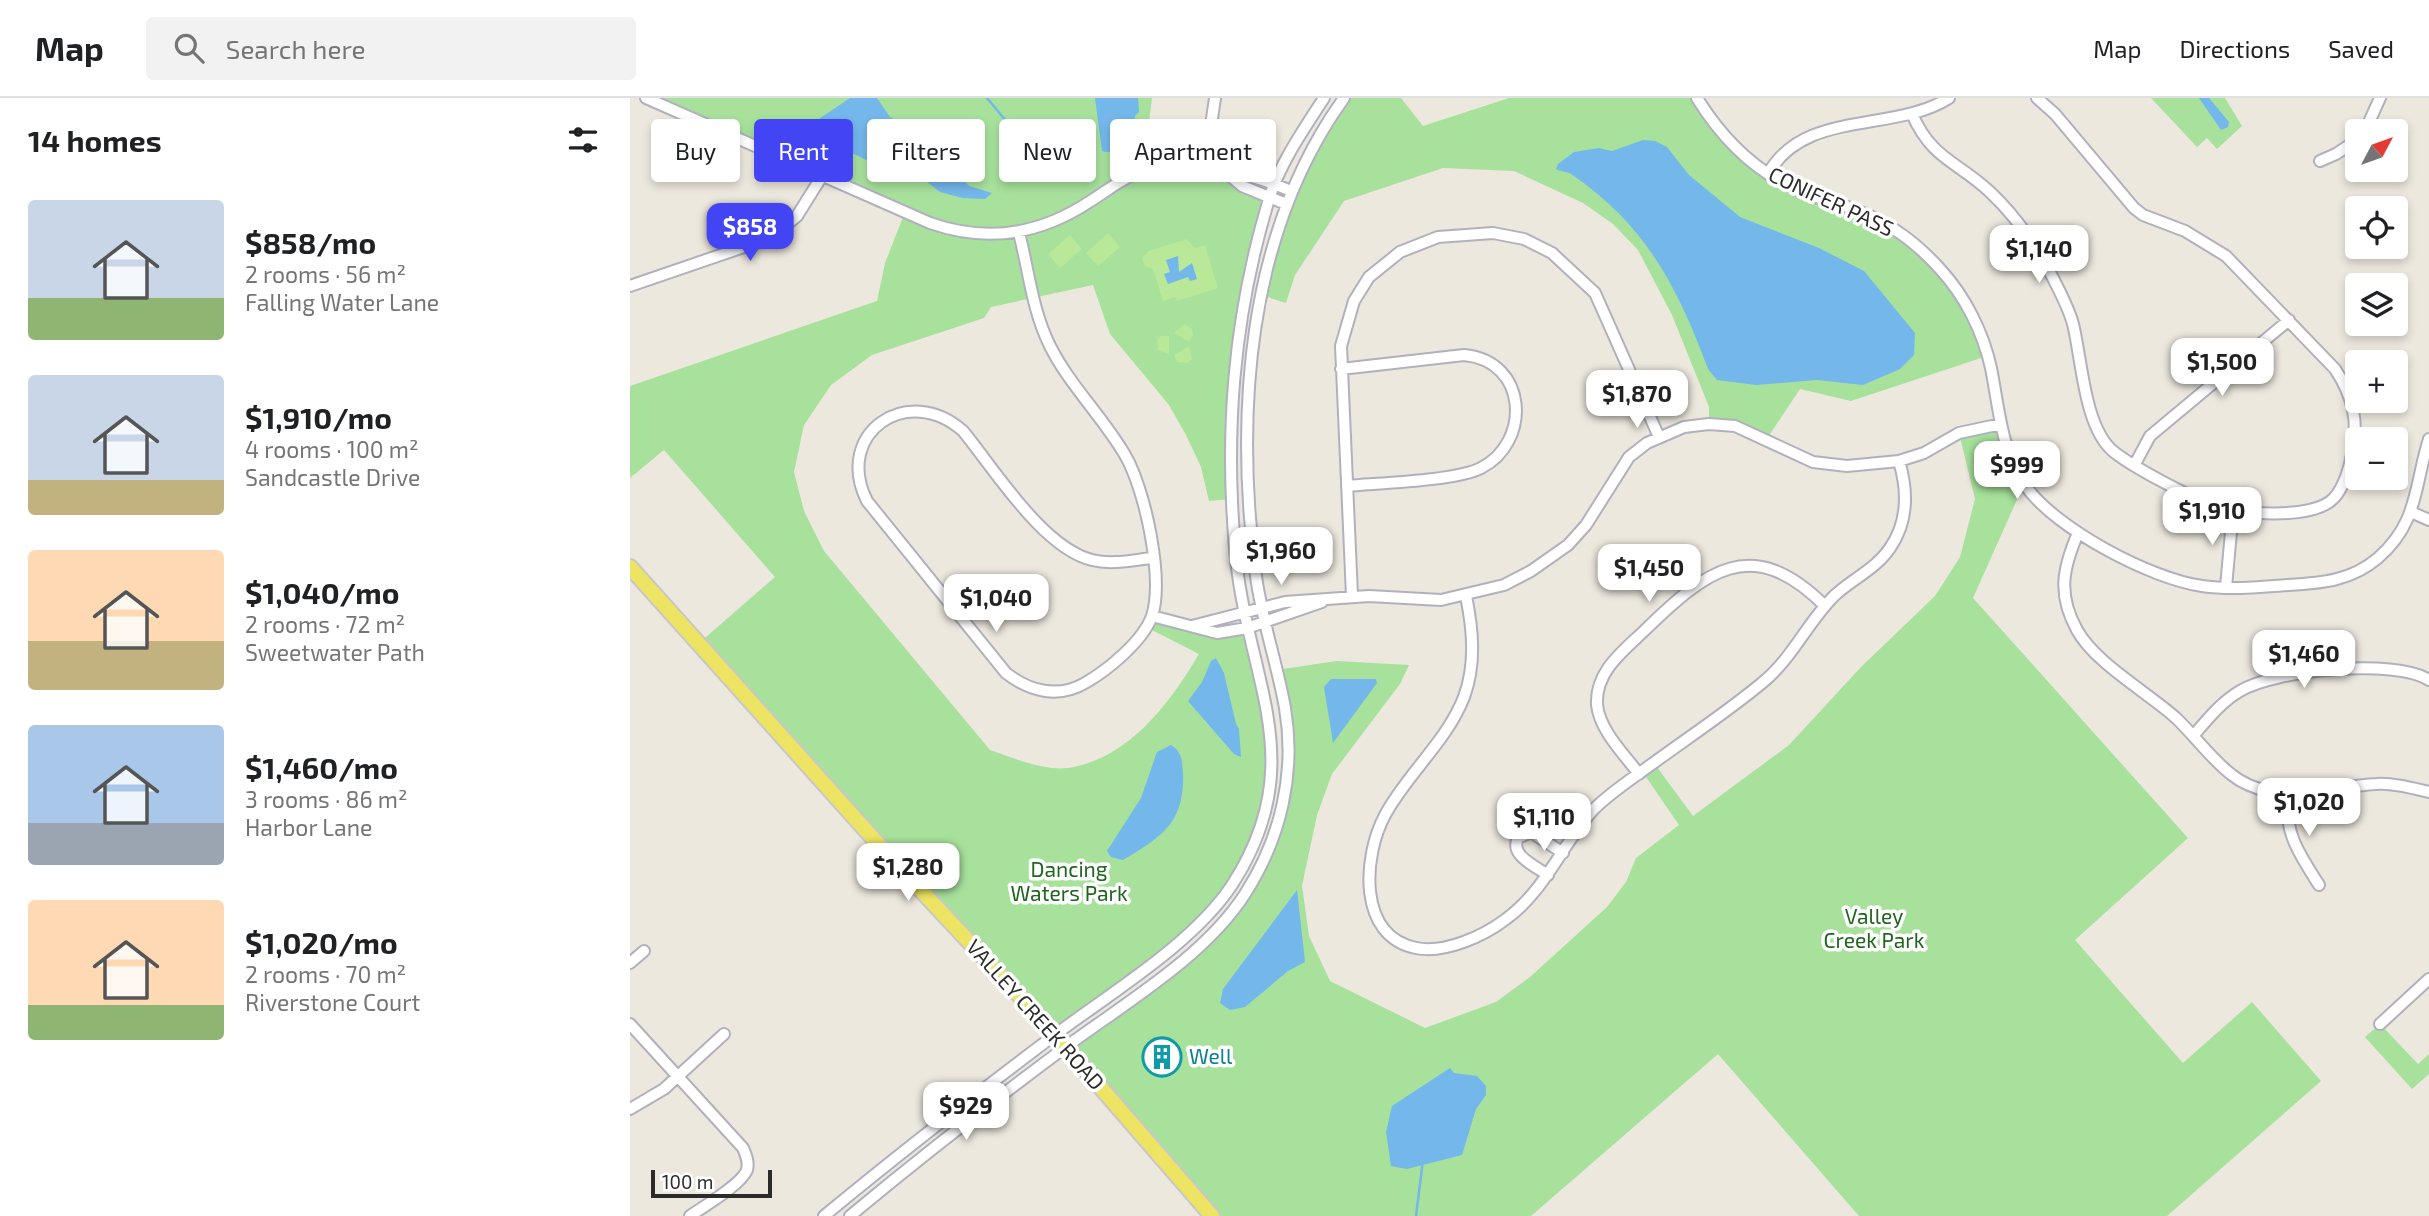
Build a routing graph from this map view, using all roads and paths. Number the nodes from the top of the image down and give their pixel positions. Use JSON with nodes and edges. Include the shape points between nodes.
{"nodes":[{"id":1,"x":646,"y":98,"type":"edge"},
{"id":2,"x":1215,"y":98,"type":"edge"},
{"id":3,"x":1324,"y":98,"type":"edge"},
{"id":4,"x":1344,"y":98,"type":"edge"},
{"id":5,"x":1697,"y":98,"type":"edge"},
{"id":6,"x":1949,"y":98,"type":"edge"},
{"id":7,"x":2036,"y":98,"type":"edge"},
{"id":8,"x":2380,"y":98,"type":"edge"},
{"id":9,"x":1912,"y":114,"type":"junction"},
{"id":10,"x":1212,"y":119,"type":"edge"},
{"id":11,"x":2370,"y":119,"type":"edge"},
{"id":12,"x":754,"y":146,"type":"edge"},
{"id":13,"x":2345,"y":148,"type":"edge"},
{"id":14,"x":2319,"y":161,"type":"dead end"},
{"id":15,"x":1768,"y":174,"type":"junction"},
{"id":16,"x":818,"y":182,"type":"edge"},
{"id":17,"x":836,"y":182,"type":"edge"},
{"id":18,"x":1121,"y":182,"type":"edge"},
{"id":19,"x":1237,"y":182,"type":"edge"},
{"id":20,"x":1269,"y":182,"type":"edge"},
{"id":21,"x":1275,"y":184,"type":"junction"},
{"id":22,"x":1291,"y":191,"type":"junction"},
{"id":23,"x":1269,"y":198,"type":"junction"},
{"id":24,"x":1286,"y":204,"type":"junction"},
{"id":25,"x":1019,"y":233,"type":"junction"},
{"id":26,"x":630,"y":286,"type":"edge"},
{"id":27,"x":2290,"y":320,"type":"junction"},
{"id":28,"x":1341,"y":369,"type":"junction"},
{"id":29,"x":2001,"y":424,"type":"junction"},
{"id":30,"x":1659,"y":437,"type":"junction"},
{"id":31,"x":2429,"y":439,"type":"edge"},
{"id":32,"x":1899,"y":461,"type":"junction"},
{"id":33,"x":2136,"y":464,"type":"junction"},
{"id":34,"x":1347,"y":486,"type":"junction"},
{"id":35,"x":2233,"y":510,"type":"junction"},
{"id":36,"x":2412,"y":512,"type":"junction"},
{"id":37,"x":2429,"y":520,"type":"edge"},
{"id":38,"x":2078,"y":533,"type":"junction"},
{"id":39,"x":1152,"y":558,"type":"junction"},
{"id":40,"x":630,"y":567,"type":"edge"},
{"id":41,"x":2226,"y":587,"type":"junction"},
{"id":42,"x":1352,"y":596,"type":"junction"},
{"id":43,"x":1466,"y":596,"type":"junction"},
{"id":44,"x":1324,"y":601,"type":"junction"},
{"id":45,"x":1825,"y":606,"type":"junction"},
{"id":46,"x":1261,"y":607,"type":"junction"},
{"id":47,"x":1243,"y":613,"type":"junction"},
{"id":48,"x":1152,"y":616,"type":"junction"},
{"id":49,"x":1263,"y":622,"type":"junction"},
{"id":50,"x":1192,"y":626,"type":"junction"},
{"id":51,"x":1247,"y":628,"type":"junction"},
{"id":52,"x":2429,"y":680,"type":"edge"},
{"id":53,"x":2193,"y":736,"type":"junction"},
{"id":54,"x":1639,"y":774,"type":"junction"},
{"id":55,"x":2429,"y":792,"type":"edge"},
{"id":56,"x":2287,"y":794,"type":"junction"},
{"id":57,"x":1563,"y":853,"type":"junction"},
{"id":58,"x":1548,"y":875,"type":"junction"},
{"id":59,"x":2319,"y":885,"type":"dead end"},
{"id":60,"x":644,"y":951,"type":"dead end"},
{"id":61,"x":630,"y":963,"type":"edge"},
{"id":62,"x":2429,"y":979,"type":"edge"},
{"id":63,"x":630,"y":1024,"type":"edge"},
{"id":64,"x":2380,"y":1024,"type":"dead end"},
{"id":65,"x":724,"y":1034,"type":"dead end"},
{"id":66,"x":1055,"y":1035,"type":"junction"},
{"id":67,"x":1065,"y":1047,"type":"junction"},
{"id":68,"x":678,"y":1076,"type":"junction"},
{"id":69,"x":630,"y":1109,"type":"edge"},
{"id":70,"x":690,"y":1216,"type":"edge"},
{"id":71,"x":824,"y":1216,"type":"edge"},
{"id":72,"x":850,"y":1216,"type":"edge"},
{"id":73,"x":1212,"y":1216,"type":"edge"}],
"edges":[{"from":1,"to":12,"type":"street"},
{"from":2,"to":10,"type":"street"},
{"from":3,"to":21,"type":"street"},
{"from":4,"to":22,"type":"street"},
{"from":5,"to":15,"type":"street","name":"CONIFER PASS","via":[[1729,143]]},
{"from":6,"to":9,"type":"street"},
{"from":7,"to":27,"type":"street","via":[[2055,114],[2134,208],[2207,242]]},
{"from":8,"to":11,"type":"street"},
{"from":9,"to":15,"type":"street","via":[[1858,122],[1804,140],[1784,152]]},
{"from":9,"to":33,"type":"street","via":[[1924,140],[1989,191],[2028,236],[2072,321],[2095,428],[2114,452]]},
{"from":13,"to":14,"type":"street"},
{"from":15,"to":29,"type":"street","name":"CONIFER PASS","via":[[1887,224],[1941,270],[1965,303],[1982,339]]},
{"from":16,"to":26,"type":"street","via":[[797,216],[770,238]]},
{"from":17,"to":25,"type":"street","via":[[944,228],[996,235]]},
{"from":18,"to":25,"type":"street","via":[[1062,219]]},
{"from":19,"to":23,"type":"street"},
{"from":20,"to":21,"type":"street"},
{"from":21,"to":22,"type":"street"},
{"from":21,"to":23,"type":"street"},
{"from":22,"to":24,"type":"street"},
{"from":23,"to":24,"type":"street"},
{"from":23,"to":47,"type":"street","via":[[1241,304],[1231,413],[1230,488]]},
{"from":24,"to":46,"type":"street","via":[[1256,320],[1248,443]]},
{"from":25,"to":39,"type":"street","via":[[1033,301],[1050,346],[1134,471],[1148,517]]},
{"from":27,"to":33,"type":"street","via":[[2150,436]]},
{"from":27,"to":35,"type":"street","via":[[2347,387],[2356,434],[2351,461],[2334,498],[2313,511]]},
{"from":28,"to":30,"type":"street","via":[[1343,332],[1354,301],[1369,277],[1400,252],[1438,237],[1465,233],[1524,239],[1552,253],[1595,293]]},
{"from":28,"to":34,"type":"street"},
{"from":28,"to":34,"type":"street","via":[[1478,356],[1503,371],[1515,397],[1506,445],[1478,470]]},
{"from":29,"to":32,"type":"street","via":[[1959,433]]},
{"from":29,"to":38,"type":"street","name":"CONIFER PASS","via":[[2012,463],[2026,487],[2050,514]]},
{"from":30,"to":32,"type":"street","via":[[1684,427],[1735,426],[1813,462],[1847,466]]},
{"from":30,"to":43,"type":"street","via":[[1629,457],[1587,525],[1568,545],[1520,578]]},
{"from":31,"to":36,"type":"street","name":"CONIFER PASS"},
{"from":32,"to":45,"type":"street","via":[[1906,500],[1891,548]]},
{"from":33,"to":35,"type":"street","via":[[2199,499]]},
{"from":34,"to":42,"type":"street"},
{"from":35,"to":41,"type":"street"},
{"from":36,"to":37,"type":"street"},
{"from":36,"to":41,"type":"street","name":"CONIFER PASS","via":[[2395,540],[2359,572],[2333,582]]},
{"from":38,"to":41,"type":"street","name":"CONIFER PASS","via":[[2164,576]]},
{"from":38,"to":53,"type":"street","via":[[2064,565],[2066,603],[2077,629],[2088,645]]},
{"from":39,"to":48,"type":"street"},
{"from":39,"to":48,"type":"street","via":[[1108,563],[1061,546],[963,431],[929,411],[888,417],[876,425],[860,452],[858,477],[867,501],[1018,682],[1048,692],[1086,683],[1134,642]]},
{"from":40,"to":66,"type":"main road","name":"VALLEY CREEK ROAD"},
{"from":42,"to":43,"type":"street","via":[[1441,600]]},
{"from":42,"to":44,"type":"street"},
{"from":43,"to":58,"type":"street","via":[[1473,644],[1464,697],[1379,826],[1370,883],[1372,909],[1396,941],[1416,948],[1437,948],[1493,928],[1526,902]]},
{"from":44,"to":46,"type":"street"},
{"from":44,"to":49,"type":"street"},
{"from":45,"to":54,"type":"street","via":[[1769,677]]},
{"from":45,"to":54,"type":"street","via":[[1792,579],[1750,567],[1730,568],[1688,588],[1611,663],[1600,682],[1597,704],[1602,722]]},
{"from":46,"to":47,"type":"street"},
{"from":46,"to":49,"type":"street"},
{"from":47,"to":50,"type":"street"},
{"from":47,"to":51,"type":"street"},
{"from":48,"to":50,"type":"street"},
{"from":49,"to":51,"type":"street"},
{"from":49,"to":67,"type":"street","via":[[1284,706],[1288,744],[1282,808],[1265,860],[1234,911],[1209,938]]},
{"from":50,"to":51,"type":"street","via":[[1217,633]]},
{"from":51,"to":66,"type":"street","via":[[1269,709],[1272,746],[1267,804],[1251,852],[1221,900],[1197,926]]},
{"from":52,"to":53,"type":"street","via":[[2406,669],[2382,667],[2264,680],[2239,691]]},
{"from":53,"to":56,"type":"street","via":[[2233,776],[2252,787]]},
{"from":54,"to":57,"type":"street","via":[[1594,809]]},
{"from":55,"to":56,"type":"street","via":[[2379,784]]},
{"from":56,"to":59,"type":"street","via":[[2290,835]]},
{"from":57,"to":58,"type":"street"},
{"from":57,"to":58,"type":"street","via":[[1531,832],[1518,838],[1519,854]]},
{"from":60,"to":61,"type":"street"},
{"from":62,"to":64,"type":"street"},
{"from":63,"to":68,"type":"street"},
{"from":65,"to":68,"type":"street"},
{"from":66,"to":67,"type":"main road","name":"VALLEY CREEK ROAD"},
{"from":66,"to":71,"type":"street","via":[[934,1125]]},
{"from":67,"to":72,"type":"street"},
{"from":67,"to":73,"type":"main road","name":"VALLEY CREEK ROAD"},
{"from":68,"to":69,"type":"street"},
{"from":68,"to":70,"type":"street","via":[[743,1148],[748,1160],[747,1171],[738,1181]]}]}
